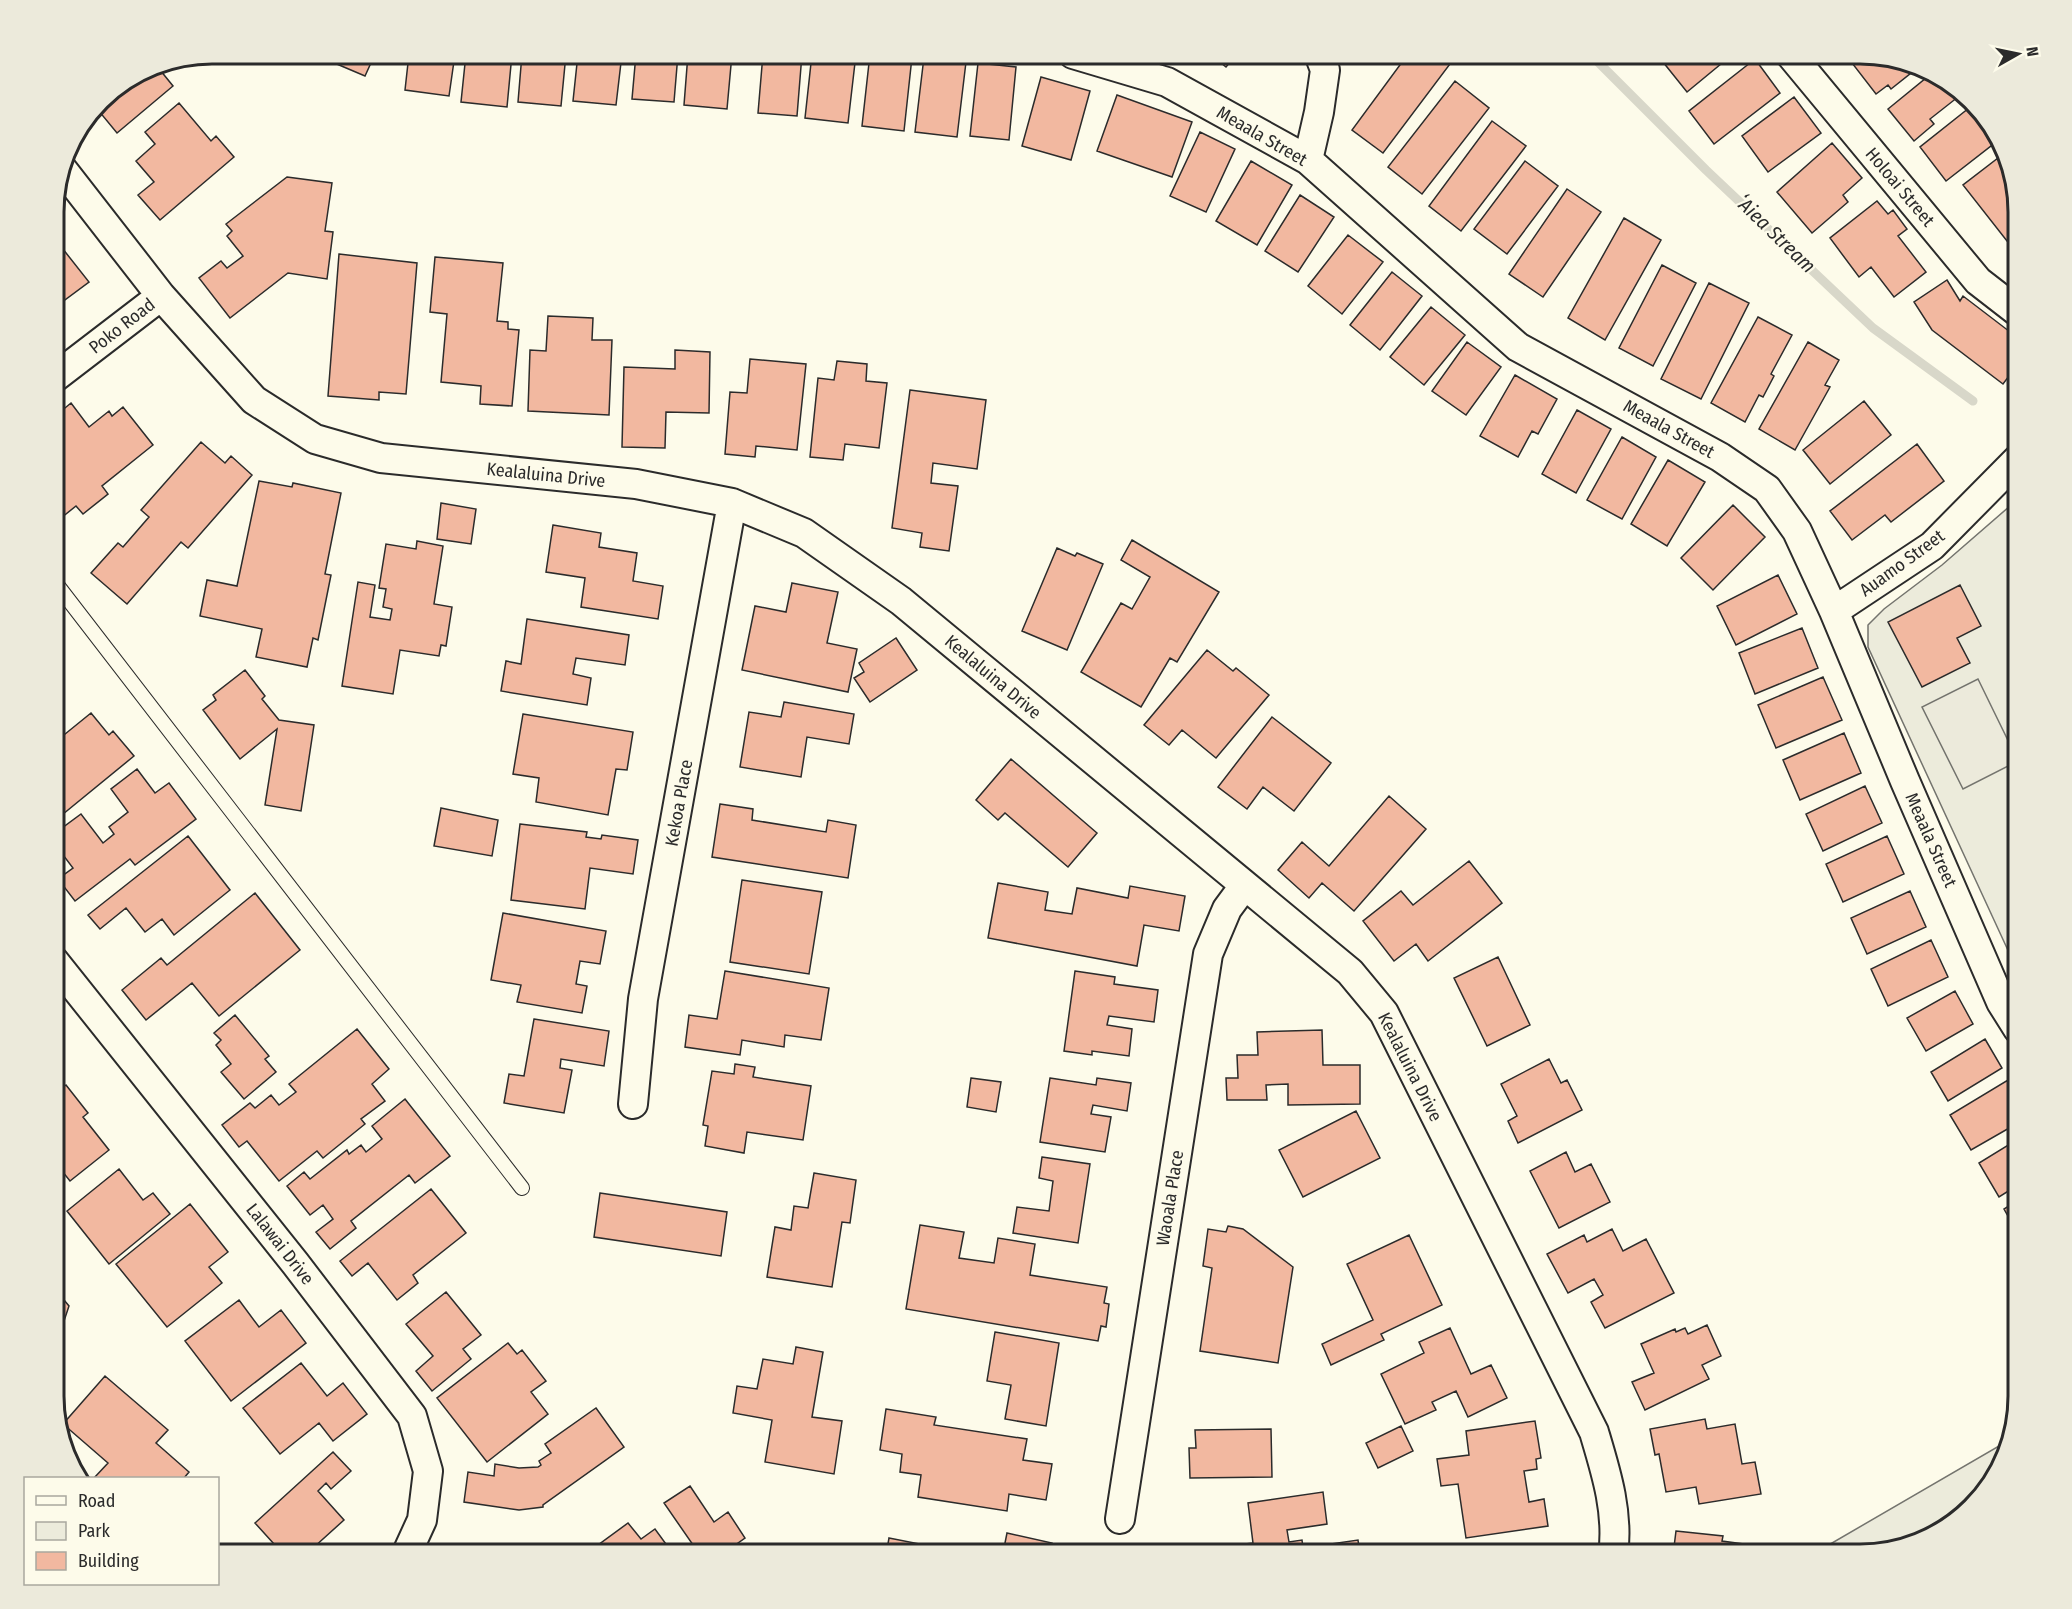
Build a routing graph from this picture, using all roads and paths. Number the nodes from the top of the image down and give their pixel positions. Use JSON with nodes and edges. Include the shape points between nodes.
{"nodes":[{"id":1,"x":1106,"y":64,"type":"edge"},
{"id":2,"x":1323,"y":64,"type":"edge"},
{"id":3,"x":1798,"y":64,"type":"edge"},
{"id":4,"x":1308,"y":160,"type":"junction"},
{"id":5,"x":69,"y":178,"type":"edge"},
{"id":6,"x":161,"y":296,"type":"junction"},
{"id":7,"x":2008,"y":304,"type":"edge"},
{"id":8,"x":65,"y":370,"type":"edge"},
{"id":9,"x":2008,"y":469,"type":"edge"},
{"id":10,"x":732,"y":503,"type":"junction"},
{"id":11,"x":65,"y":595,"type":"edge"},
{"id":12,"x":1834,"y":611,"type":"junction"},
{"id":13,"x":1244,"y":886,"type":"junction"},
{"id":14,"x":65,"y":975,"type":"edge"},
{"id":15,"x":2008,"y":1013,"type":"edge"},
{"id":16,"x":633,"y":1104,"type":"dead end"},
{"id":17,"x":522,"y":1188,"type":"dead end"},
{"id":18,"x":1120,"y":1519,"type":"dead end"},
{"id":19,"x":411,"y":1544,"type":"edge"},
{"id":20,"x":1615,"y":1544,"type":"edge"}],
"edges":[{"from":1,"to":4,"type":"street","name":"Meaala Street","via":[[1167,82]]},
{"from":2,"to":4,"type":"street","via":[[1319,112]]},
{"from":3,"to":7,"type":"street","name":"Holoai Street","via":[[1978,281]]},
{"from":4,"to":12,"type":"street","name":"Meaala Street","via":[[1518,347],[1720,457],[1767,489],[1797,531]]},
{"from":5,"to":6,"type":"street","name":"Kealaluina Drive"},
{"from":6,"to":8,"type":"street","name":"Poko Road"},
{"from":6,"to":10,"type":"street","name":"Kealaluina Drive","via":[[254,400],[315,439],[381,458],[636,484]]},
{"from":9,"to":12,"type":"street","name":"Auamo Street","via":[[1932,546]]},
{"from":10,"to":13,"type":"street","name":"Kealaluina Drive","via":[[804,533],[901,601]]},
{"from":10,"to":16,"type":"street","name":"Kekoa Place","via":[[643,999]]},
{"from":11,"to":17,"type":"lane"},
{"from":12,"to":15,"type":"street","name":"Meaala Street"},
{"from":13,"to":18,"type":"street","name":"Waoala Place","via":[[1227,909],[1208,954]]},
{"from":13,"to":20,"type":"street","name":"Kealaluina Drive","via":[[1350,972],[1384,1013],[1594,1432],[1609,1482]]},
{"from":14,"to":19,"type":"street","name":"Lalawai Drive","via":[[412,1416],[428,1471],[422,1520]]}]}
